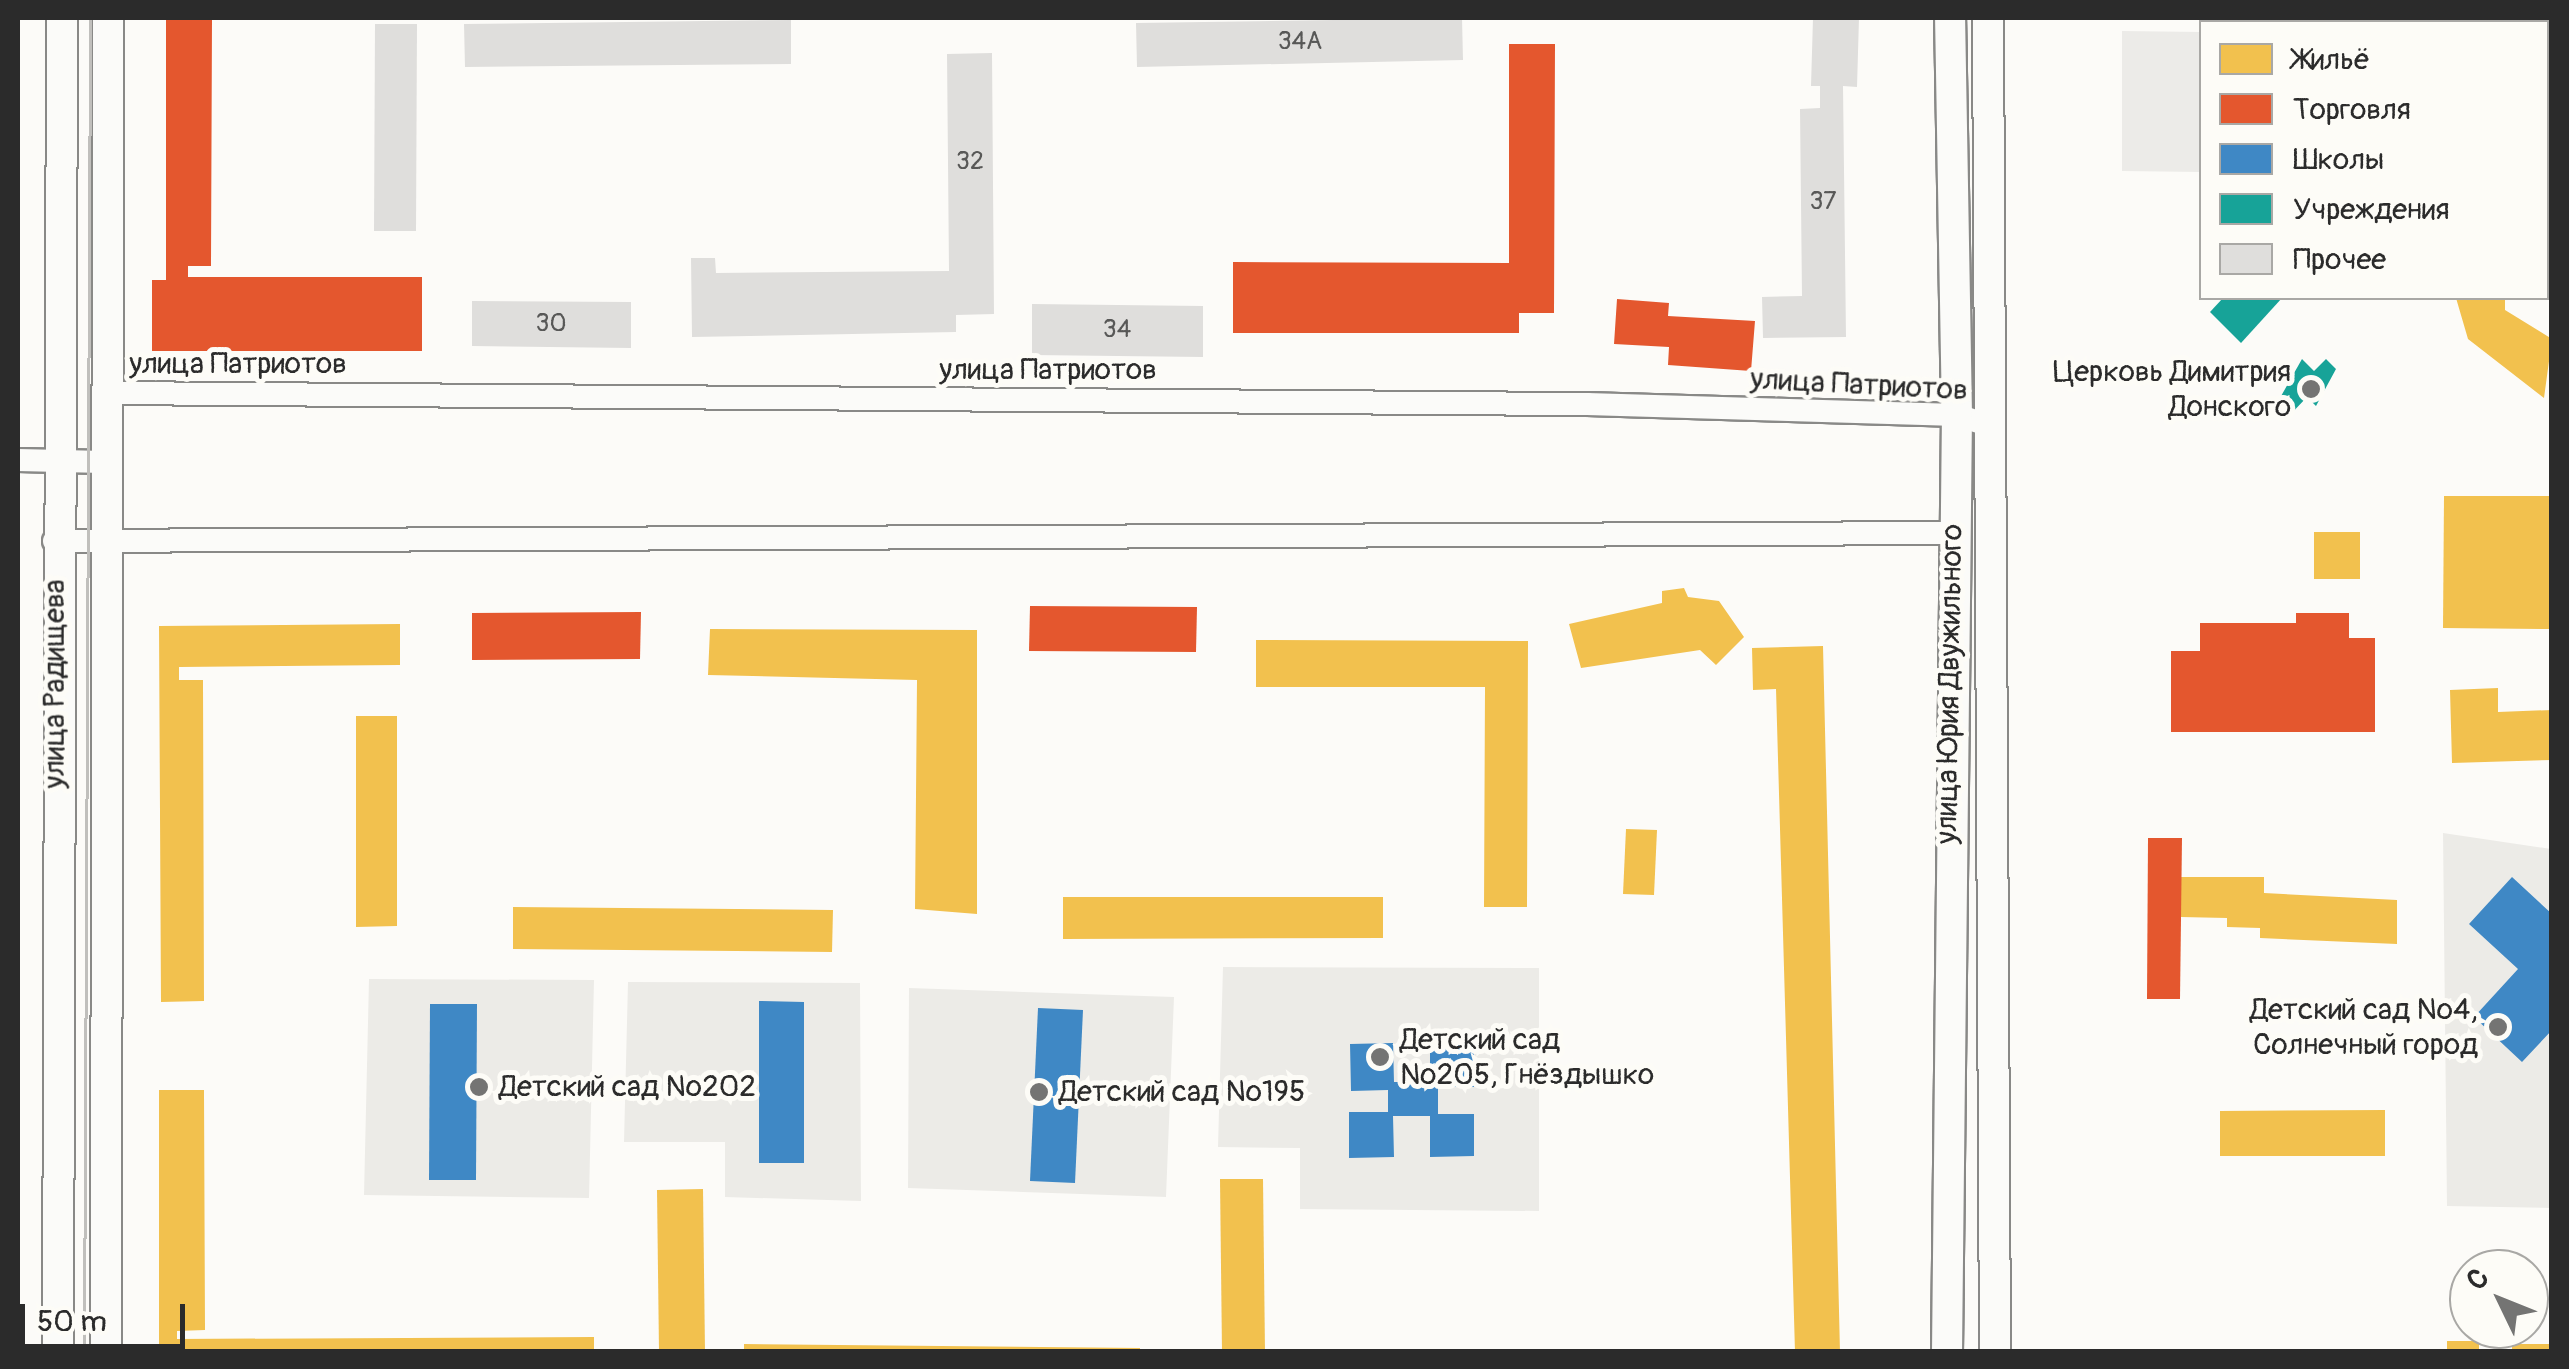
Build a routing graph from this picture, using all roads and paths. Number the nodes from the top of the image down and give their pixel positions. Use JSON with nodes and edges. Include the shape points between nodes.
{"nodes":[{"id":1,"x":62,"y":18,"type":"edge"},
{"id":2,"x":108,"y":18,"type":"edge"},
{"id":3,"x":1950,"y":18,"type":"edge"},
{"id":4,"x":1988,"y":18,"type":"edge"},
{"id":5,"x":106,"y":392,"type":"junction"},
{"id":6,"x":1957,"y":415,"type":"junction"},
{"id":7,"x":1988,"y":425,"type":"junction"},
{"id":8,"x":54,"y":459,"type":"junction"},
{"id":9,"x":18,"y":460,"type":"edge"},
{"id":10,"x":104,"y":462,"type":"junction"},
{"id":11,"x":1952,"y":533,"type":"junction"},
{"id":12,"x":54,"y":541,"type":"junction"},
{"id":13,"x":106,"y":542,"type":"junction"},
{"id":14,"x":1947,"y":1101,"type":"junction"},
{"id":15,"x":1991,"y":1103,"type":"junction"},
{"id":16,"x":58,"y":1352,"type":"edge"},
{"id":17,"x":106,"y":1352,"type":"edge"},
{"id":18,"x":1946,"y":1352,"type":"edge"},
{"id":19,"x":1995,"y":1352,"type":"edge"}],
"edges":[{"from":1,"to":8,"type":"street","name":"улица Радищева"},
{"from":2,"to":5,"type":"street","name":"улица Радищева"},
{"from":3,"to":6,"type":"street","name":"улица Юрия Двужильного"},
{"from":4,"to":7,"type":"street","name":"улица Юрия Двужильного"},
{"from":5,"to":6,"type":"street","name":"улица Патриотов"},
{"from":5,"to":10,"type":"street","name":"улица Радищева"},
{"from":6,"to":7,"type":"street","name":"улица Патриотов"},
{"from":6,"to":11,"type":"street","name":"улица Юрия Двужильного"},
{"from":7,"to":15,"type":"street","name":"улица Юрия Двужильного"},
{"from":8,"to":9,"type":"street"},
{"from":8,"to":10,"type":"street"},
{"from":8,"to":12,"type":"street","name":"улица Радищева"},
{"from":10,"to":13,"type":"street","name":"улица Радищева"},
{"from":11,"to":13,"type":"street"},
{"from":11,"to":14,"type":"street","name":"улица Юрия Двужильного"},
{"from":12,"to":13,"type":"street"},
{"from":12,"to":16,"type":"street","name":"улица Радищева"},
{"from":13,"to":17,"type":"street","name":"улица Радищева"},
{"from":14,"to":15,"type":"street"},
{"from":14,"to":18,"type":"street","name":"улица Юрия Двужильного"},
{"from":15,"to":19,"type":"street","name":"улица Юрия Двужильного"}]}
